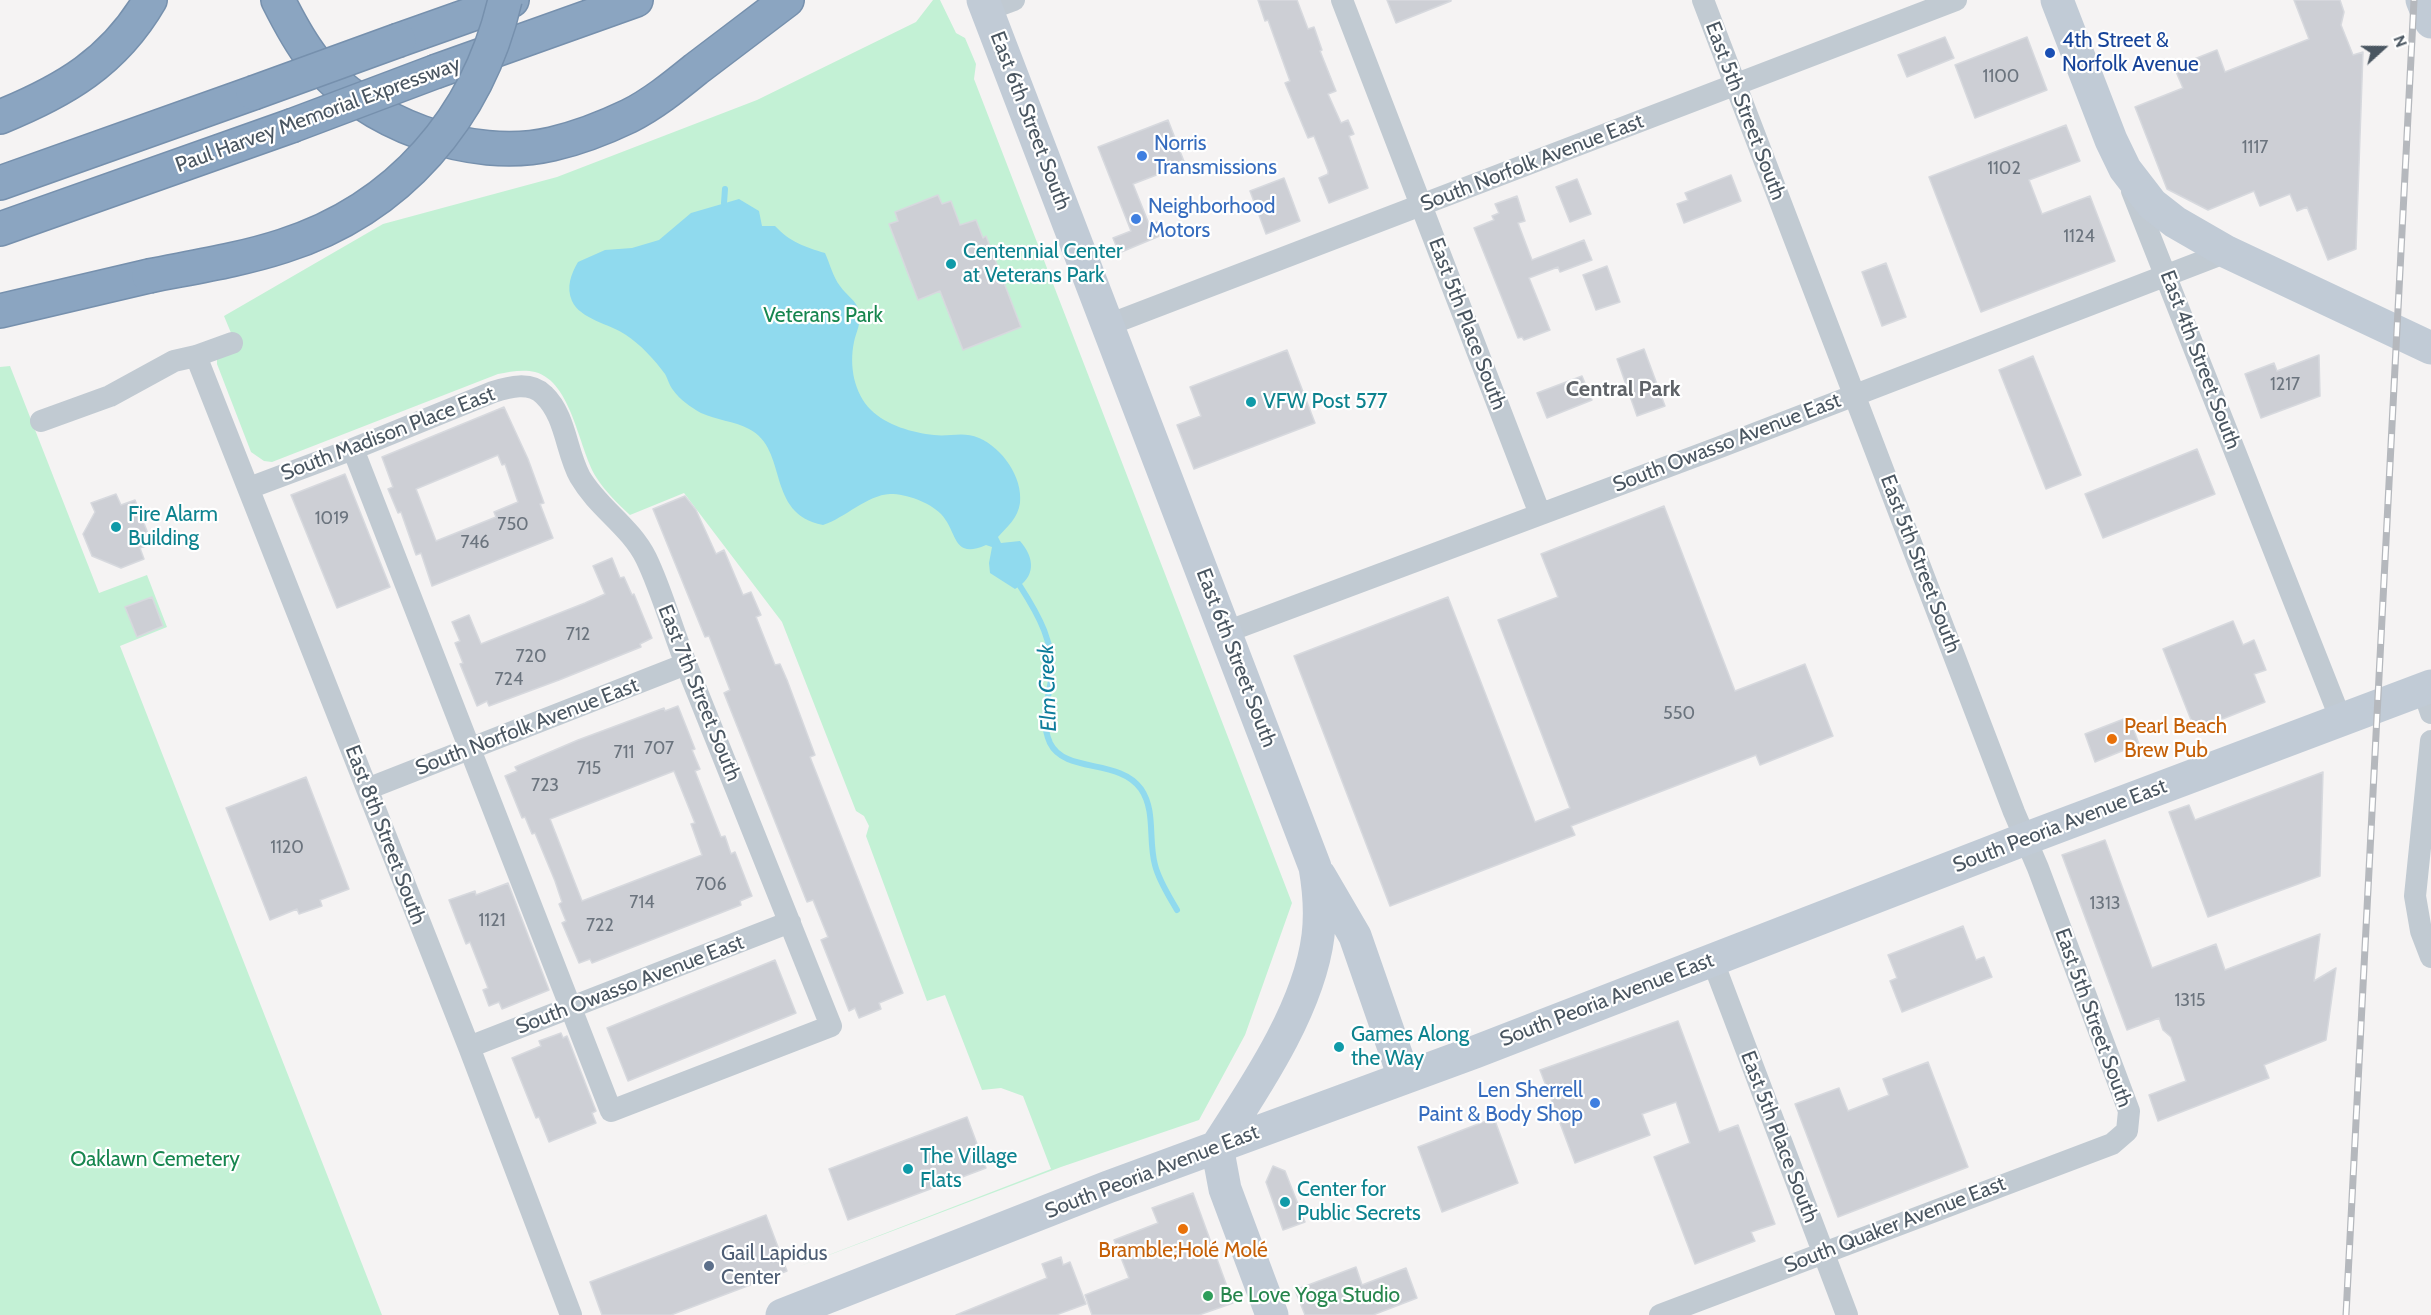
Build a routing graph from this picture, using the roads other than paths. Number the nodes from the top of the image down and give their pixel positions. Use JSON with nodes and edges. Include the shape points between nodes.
{"nodes":[{"id":1,"x":150,"y":0,"type":"edge"},
{"id":2,"x":278,"y":0,"type":"edge"},
{"id":3,"x":505,"y":0,"type":"edge"},
{"id":4,"x":512,"y":0,"type":"edge"},
{"id":5,"x":636,"y":0,"type":"edge"},
{"id":6,"x":787,"y":0,"type":"edge"},
{"id":7,"x":1342,"y":0,"type":"edge"},
{"id":8,"x":1702,"y":0,"type":"edge"},
{"id":9,"x":1956,"y":0,"type":"edge"},
{"id":10,"x":2057,"y":0,"type":"edge"},
{"id":11,"x":2422,"y":0,"type":"edge"},
{"id":12,"x":995,"y":3,"type":"edge"},
{"id":13,"x":2431,"y":22,"type":"edge"},
{"id":14,"x":1736,"y":86,"type":"junction"},
{"id":15,"x":0,"y":117,"type":"edge"},
{"id":16,"x":2111,"y":140,"type":"junction"},
{"id":17,"x":0,"y":183,"type":"edge"},
{"id":18,"x":1422,"y":205,"type":"junction"},
{"id":19,"x":0,"y":229,"type":"edge"},
{"id":20,"x":2227,"y":252,"type":"junction"},
{"id":21,"x":2167,"y":275,"type":"junction"},
{"id":22,"x":0,"y":311,"type":"edge"},
{"id":23,"x":1108,"y":325,"type":"junction"},
{"id":24,"x":232,"y":343,"type":"dead end"},
{"id":25,"x":2431,"y":348,"type":"edge"},
{"id":26,"x":196,"y":356,"type":"junction"},
{"id":27,"x":528,"y":386,"type":"joint"},
{"id":28,"x":1855,"y":395,"type":"junction"},
{"id":29,"x":41,"y":421,"type":"dead end"},
{"id":30,"x":353,"y":449,"type":"junction"},
{"id":31,"x":249,"y":488,"type":"junction"},
{"id":32,"x":1540,"y":514,"type":"junction"},
{"id":33,"x":1226,"y":632,"type":"junction"},
{"id":34,"x":686,"y":664,"type":"junction"},
{"id":35,"x":2428,"y":696,"type":"edge"},
{"id":36,"x":2341,"y":720,"type":"junction"},
{"id":37,"x":2431,"y":741,"type":"edge"},
{"id":38,"x":470,"y":749,"type":"junction"},
{"id":39,"x":368,"y":789,"type":"junction"},
{"id":40,"x":2025,"y":838,"type":"junction"},
{"id":41,"x":1315,"y":867,"type":"junction"},
{"id":42,"x":790,"y":922,"type":"junction"},
{"id":43,"x":2431,"y":957,"type":"edge"},
{"id":44,"x":1712,"y":959,"type":"junction"},
{"id":45,"x":571,"y":1008,"type":"junction"},
{"id":46,"x":469,"y":1047,"type":"junction"},
{"id":47,"x":1404,"y":1077,"type":"junction"},
{"id":48,"x":2127,"y":1131,"type":"joint"},
{"id":49,"x":1217,"y":1146,"type":"junction"},
{"id":50,"x":1824,"y":1252,"type":"junction"},
{"id":51,"x":571,"y":1315,"type":"edge"},
{"id":52,"x":782,"y":1315,"type":"edge"},
{"id":53,"x":1272,"y":1315,"type":"edge"},
{"id":54,"x":1660,"y":1315,"type":"edge"},
{"id":55,"x":1846,"y":1315,"type":"edge"}],
"edges":[{"from":1,"to":15,"type":"highway","via":[[122,40],[91,69],[57,92]]},
{"from":2,"to":6,"type":"highway","via":[[314,60],[374,110],[457,144],[512,148],[550,145],[631,115],[670,90]]},
{"from":3,"to":22,"type":"highway","bridge":true,"via":[[489,56],[460,112],[412,170],[371,204],[330,227],[283,246]]},
{"from":4,"to":17,"type":"highway","name":"Paul Harvey Memorial Expressway","bridge":true},
{"from":5,"to":19,"type":"highway","name":"Paul Harvey Memorial Expressway","bridge":true},
{"from":7,"to":18,"type":"street","name":"East 5th Place South"},
{"from":8,"to":14,"type":"street","name":"East 5th Street South"},
{"from":9,"to":14,"type":"street","name":"South Norfolk Avenue East"},
{"from":10,"to":16,"type":"street","name":"East 4th Street South"},
{"from":11,"to":13,"type":"street"},
{"from":12,"to":23,"type":"street","name":"East 6th Street South"},
{"from":14,"to":18,"type":"street","name":"South Norfolk Avenue East"},
{"from":14,"to":28,"type":"street","name":"East 5th Street South"},
{"from":16,"to":20,"type":"street","via":[[2125,169],[2152,204],[2182,227]]},
{"from":16,"to":21,"type":"street","name":"East 4th Street South"},
{"from":18,"to":23,"type":"street","name":"South Norfolk Avenue East"},
{"from":18,"to":32,"type":"street","name":"East 5th Place South"},
{"from":20,"to":21,"type":"street","name":"South Owasso Avenue East"},
{"from":20,"to":25,"type":"street"},
{"from":21,"to":28,"type":"street","name":"South Owasso Avenue East"},
{"from":21,"to":36,"type":"street","name":"East 4th Street South"},
{"from":23,"to":33,"type":"street","name":"East 6th Street South"},
{"from":24,"to":26,"type":"street"},
{"from":26,"to":29,"type":"street","via":[[174,361],[110,396]]},
{"from":26,"to":31,"type":"street","name":"East 8th Street South"},
{"from":27,"to":30,"type":"street","name":"South Madison Place East","via":[[493,392]]},
{"from":27,"to":34,"type":"street","name":"East 7th Street South","via":[[543,393],[554,408],[579,475],[594,499],[635,538]]},
{"from":28,"to":32,"type":"street","name":"South Owasso Avenue East"},
{"from":28,"to":40,"type":"street","name":"East 5th Street South"},
{"from":30,"to":31,"type":"street","name":"South Madison Place East"},
{"from":30,"to":38,"type":"street"},
{"from":31,"to":39,"type":"street","name":"East 8th Street South"},
{"from":32,"to":33,"type":"street","name":"South Owasso Avenue East"},
{"from":33,"to":41,"type":"street","name":"East 6th Street South"},
{"from":34,"to":38,"type":"street","name":"South Norfolk Avenue East"},
{"from":34,"to":42,"type":"street","name":"East 7th Street South"},
{"from":35,"to":36,"type":"street","name":"South Peoria Avenue East"},
{"from":36,"to":40,"type":"street","name":"South Peoria Avenue East"},
{"from":37,"to":43,"type":"street","via":[[2415,896],[2421,931]]},
{"from":38,"to":39,"type":"street","name":"South Norfolk Avenue East"},
{"from":38,"to":45,"type":"street"},
{"from":39,"to":46,"type":"street","name":"East 8th Street South"},
{"from":40,"to":44,"type":"street","name":"South Peoria Avenue East"},
{"from":40,"to":48,"type":"street","name":"East 5th Street South","via":[[2129,1111]]},
{"from":41,"to":47,"type":"street","via":[[1355,936]]},
{"from":41,"to":49,"type":"street","name":"East 6th Street South","via":[[1318,935],[1302,994],[1262,1076]]},
{"from":42,"to":45,"type":"street","name":"South Owasso Avenue East"},
{"from":42,"to":45,"type":"street","name":"East 7th Street South","via":[[831,1026],[611,1110]]},
{"from":44,"to":47,"type":"street","name":"South Peoria Avenue East"},
{"from":44,"to":50,"type":"street","name":"East 5th Place South"},
{"from":45,"to":46,"type":"street","name":"South Owasso Avenue East"},
{"from":46,"to":51,"type":"street","name":"East 8th Street South"},
{"from":47,"to":49,"type":"street","name":"South Peoria Avenue East"},
{"from":48,"to":50,"type":"street","name":"South Quaker Avenue East","via":[[2112,1144]]},
{"from":49,"to":52,"type":"street","name":"South Peoria Avenue East"},
{"from":49,"to":53,"type":"street","via":[[1225,1189]]},
{"from":50,"to":54,"type":"street","name":"South Quaker Avenue East"},
{"from":50,"to":55,"type":"street","name":"East 5th Place South"}]}
